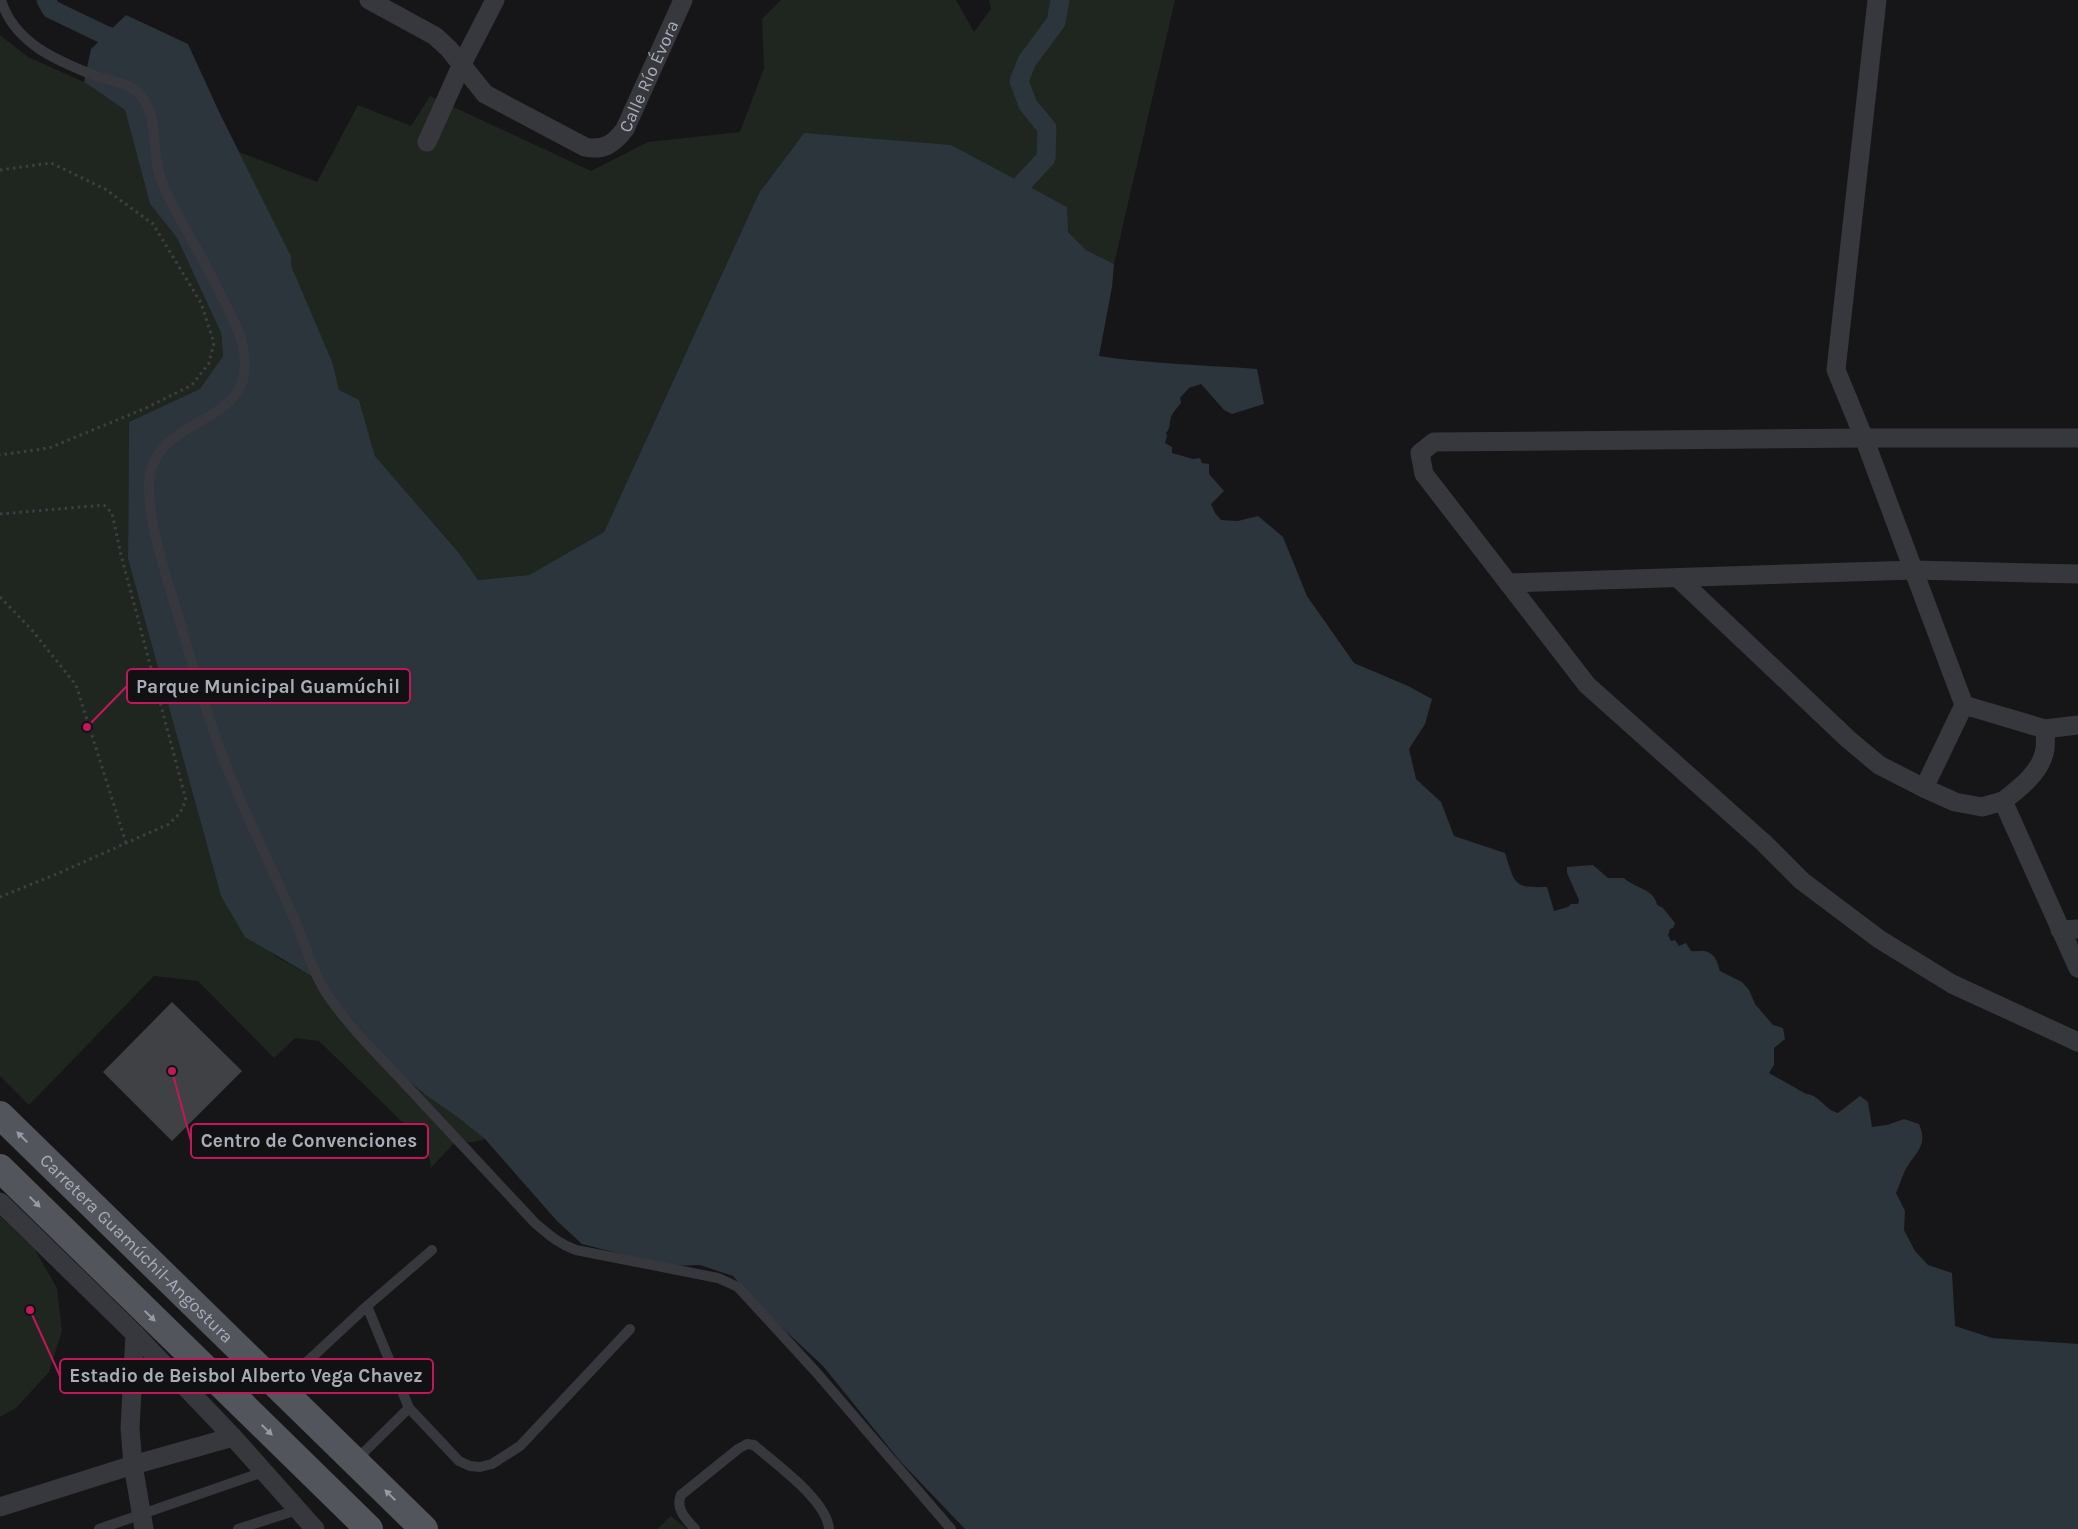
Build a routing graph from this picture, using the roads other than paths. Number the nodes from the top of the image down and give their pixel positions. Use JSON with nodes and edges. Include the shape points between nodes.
{"nodes":[{"id":1,"x":1,"y":0,"type":"edge"},
{"id":2,"x":369,"y":0,"type":"edge"},
{"id":3,"x":495,"y":0,"type":"edge"},
{"id":4,"x":683,"y":0,"type":"edge"},
{"id":5,"x":1877,"y":0,"type":"edge"},
{"id":6,"x":462,"y":64,"type":"junction"},
{"id":7,"x":427,"y":142,"type":"dead end"},
{"id":8,"x":1864,"y":438,"type":"junction"},
{"id":9,"x":2078,"y":438,"type":"edge"},
{"id":10,"x":1914,"y":570,"type":"junction"},
{"id":11,"x":2078,"y":574,"type":"edge"},
{"id":12,"x":1678,"y":578,"type":"junction"},
{"id":13,"x":1508,"y":583,"type":"junction"},
{"id":14,"x":1964,"y":705,"type":"junction"},
{"id":15,"x":2078,"y":725,"type":"edge"},
{"id":16,"x":2045,"y":729,"type":"junction"},
{"id":17,"x":1924,"y":788,"type":"junction"},
{"id":18,"x":2004,"y":801,"type":"junction"},
{"id":19,"x":2069,"y":930,"type":"edge"},
{"id":20,"x":2078,"y":968,"type":"edge"},
{"id":21,"x":2078,"y":1042,"type":"edge"},
{"id":22,"x":0,"y":1115,"type":"edge"},
{"id":23,"x":0,"y":1168,"type":"edge"},
{"id":24,"x":0,"y":1202,"type":"edge"},
{"id":25,"x":432,"y":1250,"type":"dead end"},
{"id":26,"x":367,"y":1306,"type":"junction"},
{"id":27,"x":630,"y":1329,"type":"dead end"},
{"id":28,"x":135,"y":1334,"type":"junction"},
{"id":29,"x":279,"y":1388,"type":"junction"},
{"id":30,"x":409,"y":1408,"type":"junction"},
{"id":31,"x":233,"y":1437,"type":"junction"},
{"id":32,"x":355,"y":1461,"type":"junction"},
{"id":33,"x":133,"y":1465,"type":"junction"},
{"id":34,"x":263,"y":1472,"type":"junction"},
{"id":35,"x":0,"y":1507,"type":"edge"},
{"id":36,"x":297,"y":1510,"type":"junction"},
{"id":37,"x":143,"y":1522,"type":"edge"},
{"id":38,"x":99,"y":1529,"type":"edge"},
{"id":39,"x":238,"y":1529,"type":"edge"},
{"id":40,"x":315,"y":1529,"type":"edge"},
{"id":41,"x":369,"y":1529,"type":"edge"},
{"id":42,"x":424,"y":1529,"type":"edge"},
{"id":43,"x":695,"y":1529,"type":"edge"},
{"id":44,"x":829,"y":1529,"type":"edge"},
{"id":45,"x":951,"y":1529,"type":"edge"}],
"edges":[{"from":1,"to":45,"type":"lane","via":[[10,22],[38,50],[135,90],[145,101],[151,115],[156,162],[165,190],[210,272],[240,336],[244,379],[234,399],[163,446],[154,460],[149,484],[153,518],[164,567],[216,740],[326,993],[380,1057],[535,1223],[562,1245],[718,1278],[738,1287]]},
{"from":2,"to":6,"type":"street","via":[[435,36]]},
{"from":3,"to":6,"type":"street"},
{"from":4,"to":6,"type":"street","name":"Calle Río Évora","via":[[624,130],[606,147],[585,147],[485,94]]},
{"from":5,"to":8,"type":"street","via":[[1836,370]]},
{"from":6,"to":7,"type":"street"},
{"from":8,"to":9,"type":"street"},
{"from":8,"to":10,"type":"street"},
{"from":8,"to":13,"type":"street","via":[[1434,442],[1420,453],[1424,474]]},
{"from":10,"to":11,"type":"street"},
{"from":10,"to":12,"type":"street"},
{"from":10,"to":14,"type":"street"},
{"from":12,"to":13,"type":"street"},
{"from":12,"to":17,"type":"street","via":[[1848,739],[1879,765]]},
{"from":13,"to":21,"type":"street","via":[[1587,685],[1802,881],[1880,939],[1952,984]]},
{"from":14,"to":16,"type":"street"},
{"from":14,"to":17,"type":"street"},
{"from":15,"to":16,"type":"street"},
{"from":16,"to":18,"type":"street","via":[[2045,749],[2040,764]]},
{"from":17,"to":18,"type":"street","via":[[1955,802],[1982,807]]},
{"from":18,"to":19,"type":"street"},
{"from":19,"to":20,"type":"street"},
{"from":29,"to":22,"type":"main road","name":"Carretera Guamúchil-Angostura","one_way":true},
{"from":23,"to":41,"type":"main road","name":"Carretera Guamúchil-Angostura","one_way":true},
{"from":24,"to":28,"type":"street"},
{"from":25,"to":26,"type":"lane"},
{"from":26,"to":29,"type":"lane"},
{"from":26,"to":30,"type":"lane"},
{"from":27,"to":30,"type":"lane","via":[[520,1446],[492,1464],[480,1467],[458,1461]]},
{"from":28,"to":31,"type":"street"},
{"from":28,"to":33,"type":"street","via":[[130,1428]]},
{"from":29,"to":32,"type":"main road","name":"Carretera Guamúchil-Angostura"},
{"from":30,"to":32,"type":"lane"},
{"from":31,"to":33,"type":"street"},
{"from":31,"to":34,"type":"street"},
{"from":42,"to":32,"type":"main road","name":"Carretera Guamúchil-Angostura","one_way":true},
{"from":33,"to":35,"type":"street"},
{"from":33,"to":37,"type":"street"},
{"from":34,"to":36,"type":"street"},
{"from":34,"to":37,"type":"lane"},
{"from":36,"to":39,"type":"lane"},
{"from":36,"to":40,"type":"street"},
{"from":37,"to":38,"type":"lane"},
{"from":43,"to":44,"type":"lane","via":[[680,1509],[681,1495],[748,1444],[754,1445],[820,1507]]}]}
